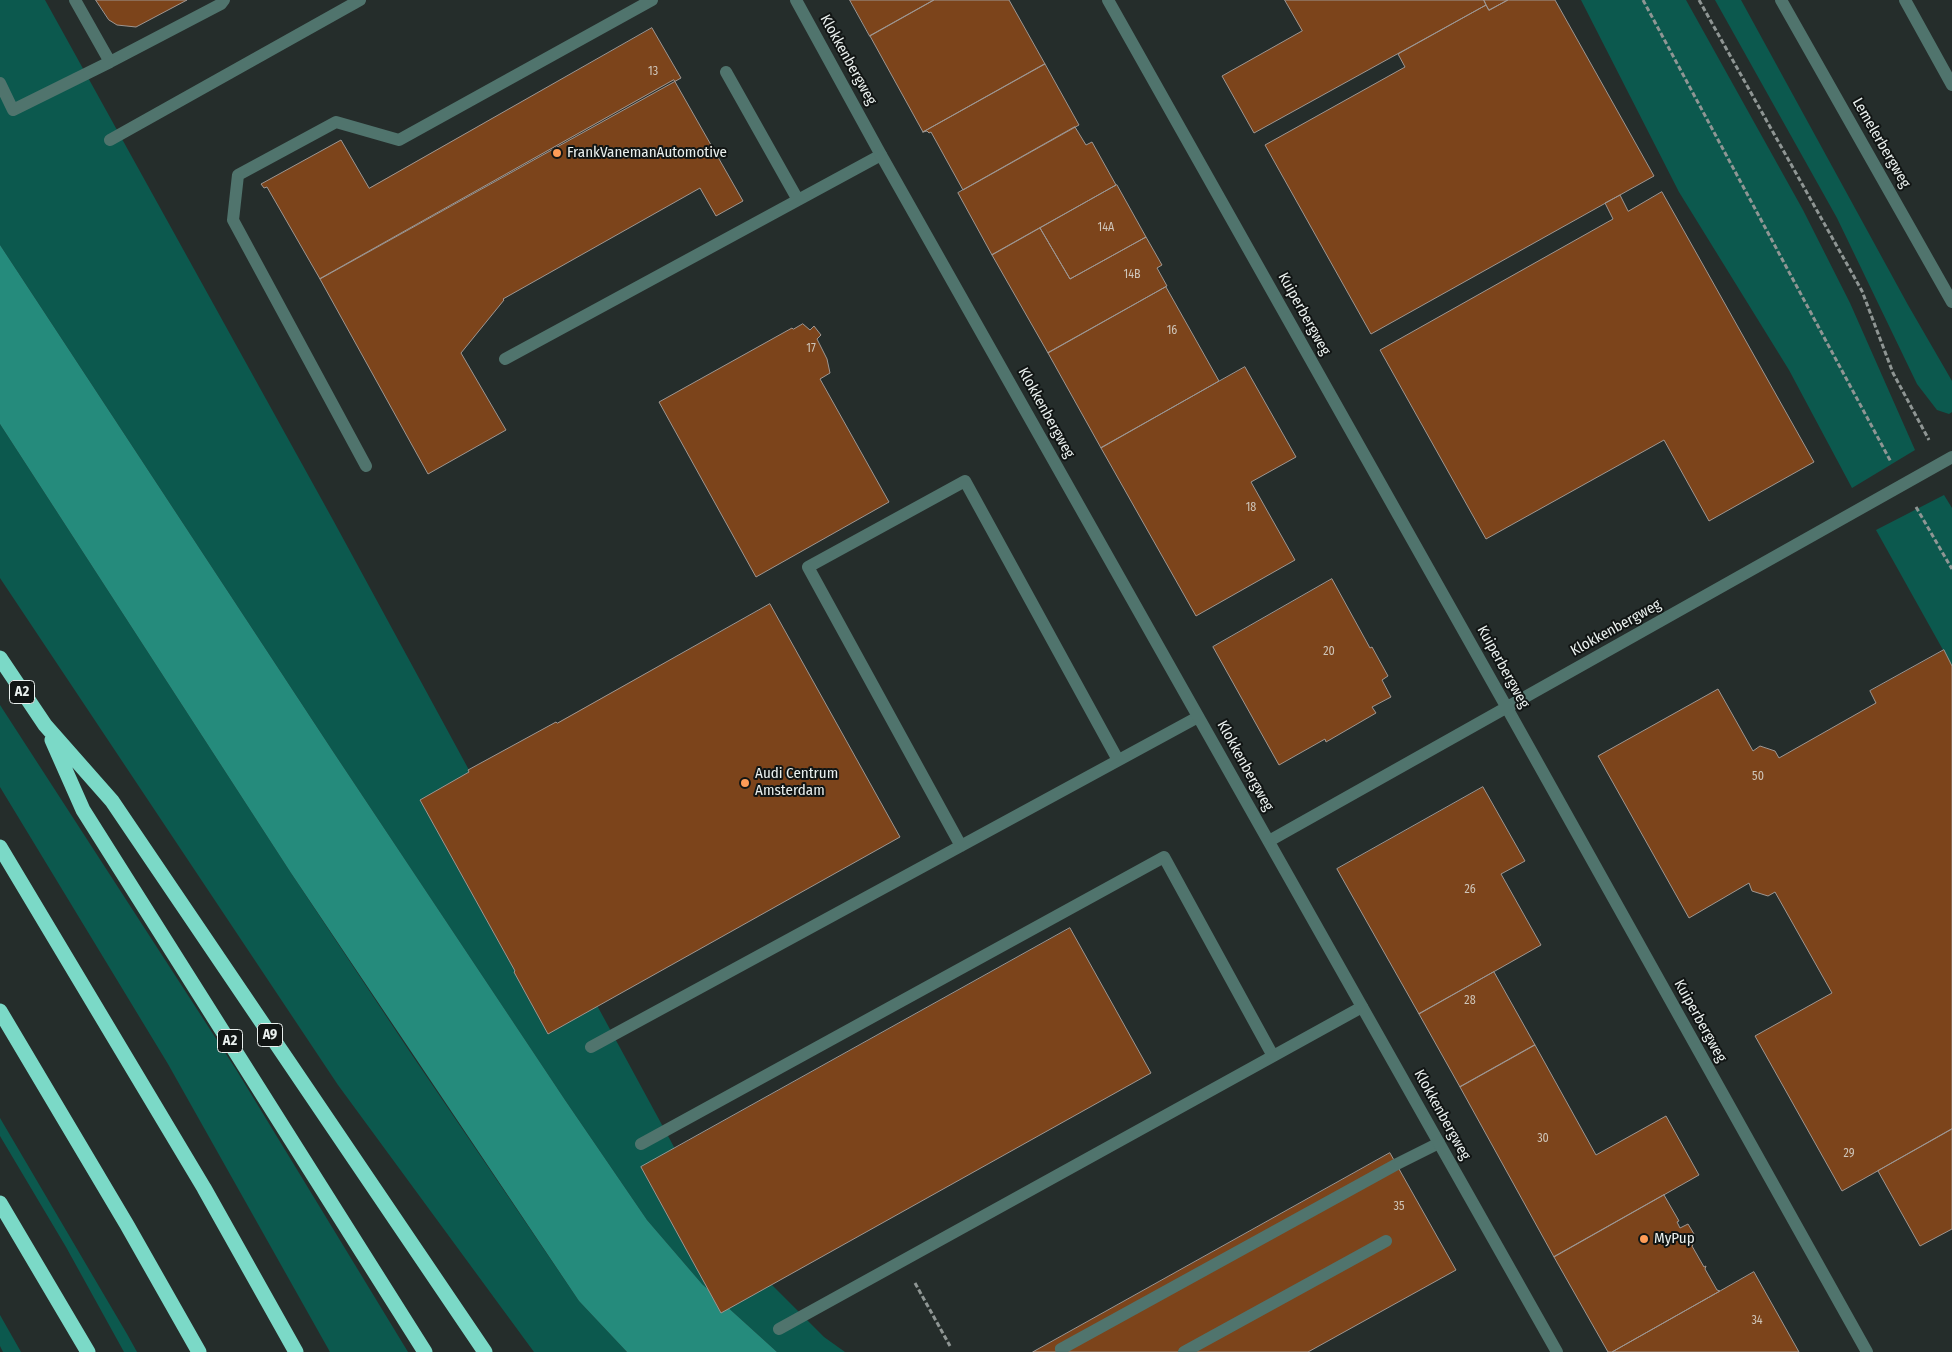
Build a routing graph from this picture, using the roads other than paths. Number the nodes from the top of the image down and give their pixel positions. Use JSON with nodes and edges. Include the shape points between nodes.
{"nodes":[{"id":1,"x":75,"y":0,"type":"edge"},
{"id":2,"x":224,"y":0,"type":"edge"},
{"id":3,"x":360,"y":0,"type":"edge"},
{"id":4,"x":652,"y":0,"type":"edge"},
{"id":5,"x":796,"y":0,"type":"edge"},
{"id":6,"x":1108,"y":0,"type":"edge"},
{"id":7,"x":1781,"y":0,"type":"edge"},
{"id":8,"x":1905,"y":0,"type":"edge"},
{"id":9,"x":110,"y":62,"type":"junction"},
{"id":10,"x":726,"y":72,"type":"dead end"},
{"id":11,"x":0,"y":83,"type":"edge"},
{"id":12,"x":1952,"y":85,"type":"edge"},
{"id":13,"x":110,"y":140,"type":"dead end"},
{"id":14,"x":881,"y":155,"type":"junction"},
{"id":15,"x":798,"y":200,"type":"junction"},
{"id":16,"x":1952,"y":302,"type":"edge"},
{"id":17,"x":505,"y":359,"type":"dead end"},
{"id":18,"x":1947,"y":460,"type":"edge"},
{"id":19,"x":366,"y":466,"type":"dead end"},
{"id":20,"x":0,"y":658,"type":"edge"},
{"id":21,"x":1507,"y":708,"type":"junction"},
{"id":22,"x":1198,"y":716,"type":"junction"},
{"id":23,"x":45,"y":725,"type":"junction"},
{"id":24,"x":1118,"y":760,"type":"junction"},
{"id":25,"x":1269,"y":841,"type":"junction"},
{"id":26,"x":961,"y":846,"type":"junction"},
{"id":27,"x":0,"y":847,"type":"edge"},
{"id":28,"x":1362,"y":1006,"type":"junction"},
{"id":29,"x":0,"y":1011,"type":"edge"},
{"id":30,"x":591,"y":1047,"type":"dead end"},
{"id":31,"x":1273,"y":1056,"type":"junction"},
{"id":32,"x":1439,"y":1143,"type":"junction"},
{"id":33,"x":641,"y":1144,"type":"dead end"},
{"id":34,"x":0,"y":1204,"type":"edge"},
{"id":35,"x":1386,"y":1242,"type":"dead end"},
{"id":36,"x":779,"y":1329,"type":"dead end"},
{"id":37,"x":88,"y":1352,"type":"edge"},
{"id":38,"x":199,"y":1352,"type":"edge"},
{"id":39,"x":296,"y":1352,"type":"edge"},
{"id":40,"x":425,"y":1352,"type":"edge"},
{"id":41,"x":486,"y":1352,"type":"edge"},
{"id":42,"x":1062,"y":1352,"type":"edge"},
{"id":43,"x":1184,"y":1352,"type":"edge"},
{"id":44,"x":1557,"y":1352,"type":"edge"},
{"id":45,"x":1867,"y":1352,"type":"edge"}],
"edges":[{"from":1,"to":9,"type":"street"},
{"from":2,"to":9,"type":"street"},
{"from":3,"to":13,"type":"street"},
{"from":4,"to":19,"type":"street","via":[[399,140],[336,122],[238,175],[233,220]]},
{"from":5,"to":14,"type":"street","name":"Klokkenbergweg"},
{"from":6,"to":21,"type":"street","name":"Kuiperbergweg"},
{"from":7,"to":16,"type":"street","name":"Lemelerbergweg"},
{"from":8,"to":12,"type":"street"},
{"from":9,"to":11,"type":"street","via":[[13,110]]},
{"from":10,"to":15,"type":"street"},
{"from":14,"to":15,"type":"street"},
{"from":14,"to":22,"type":"street","name":"Klokkenbergweg"},
{"from":15,"to":17,"type":"street"},
{"from":18,"to":21,"type":"street","name":"Klokkenbergweg"},
{"from":20,"to":23,"type":"highway","number":"A2"},
{"from":21,"to":25,"type":"street","name":"Klokkenbergweg"},
{"from":21,"to":45,"type":"street","name":"Kuiperbergweg"},
{"from":22,"to":24,"type":"street"},
{"from":22,"to":25,"type":"street","name":"Klokkenbergweg"},
{"from":23,"to":40,"type":"highway","number":"A2","via":[[83,810]]},
{"from":23,"to":41,"type":"highway","number":"A9","via":[[112,801]]},
{"from":24,"to":26,"type":"street"},
{"from":24,"to":26,"type":"street","via":[[965,481],[808,567]]},
{"from":25,"to":28,"type":"street","name":"Klokkenbergweg"},
{"from":26,"to":30,"type":"street"},
{"from":27,"to":39,"type":"highway","via":[[204,1188]]},
{"from":28,"to":31,"type":"street"},
{"from":28,"to":32,"type":"street","name":"Klokkenbergweg"},
{"from":29,"to":38,"type":"highway","via":[[128,1225]]},
{"from":31,"to":33,"type":"street","via":[[1164,858]]},
{"from":31,"to":36,"type":"street"},
{"from":32,"to":42,"type":"street","via":[[1061,1349]]},
{"from":32,"to":44,"type":"street","name":"Klokkenbergweg"},
{"from":34,"to":37,"type":"highway"},
{"from":35,"to":43,"type":"street"}]}
